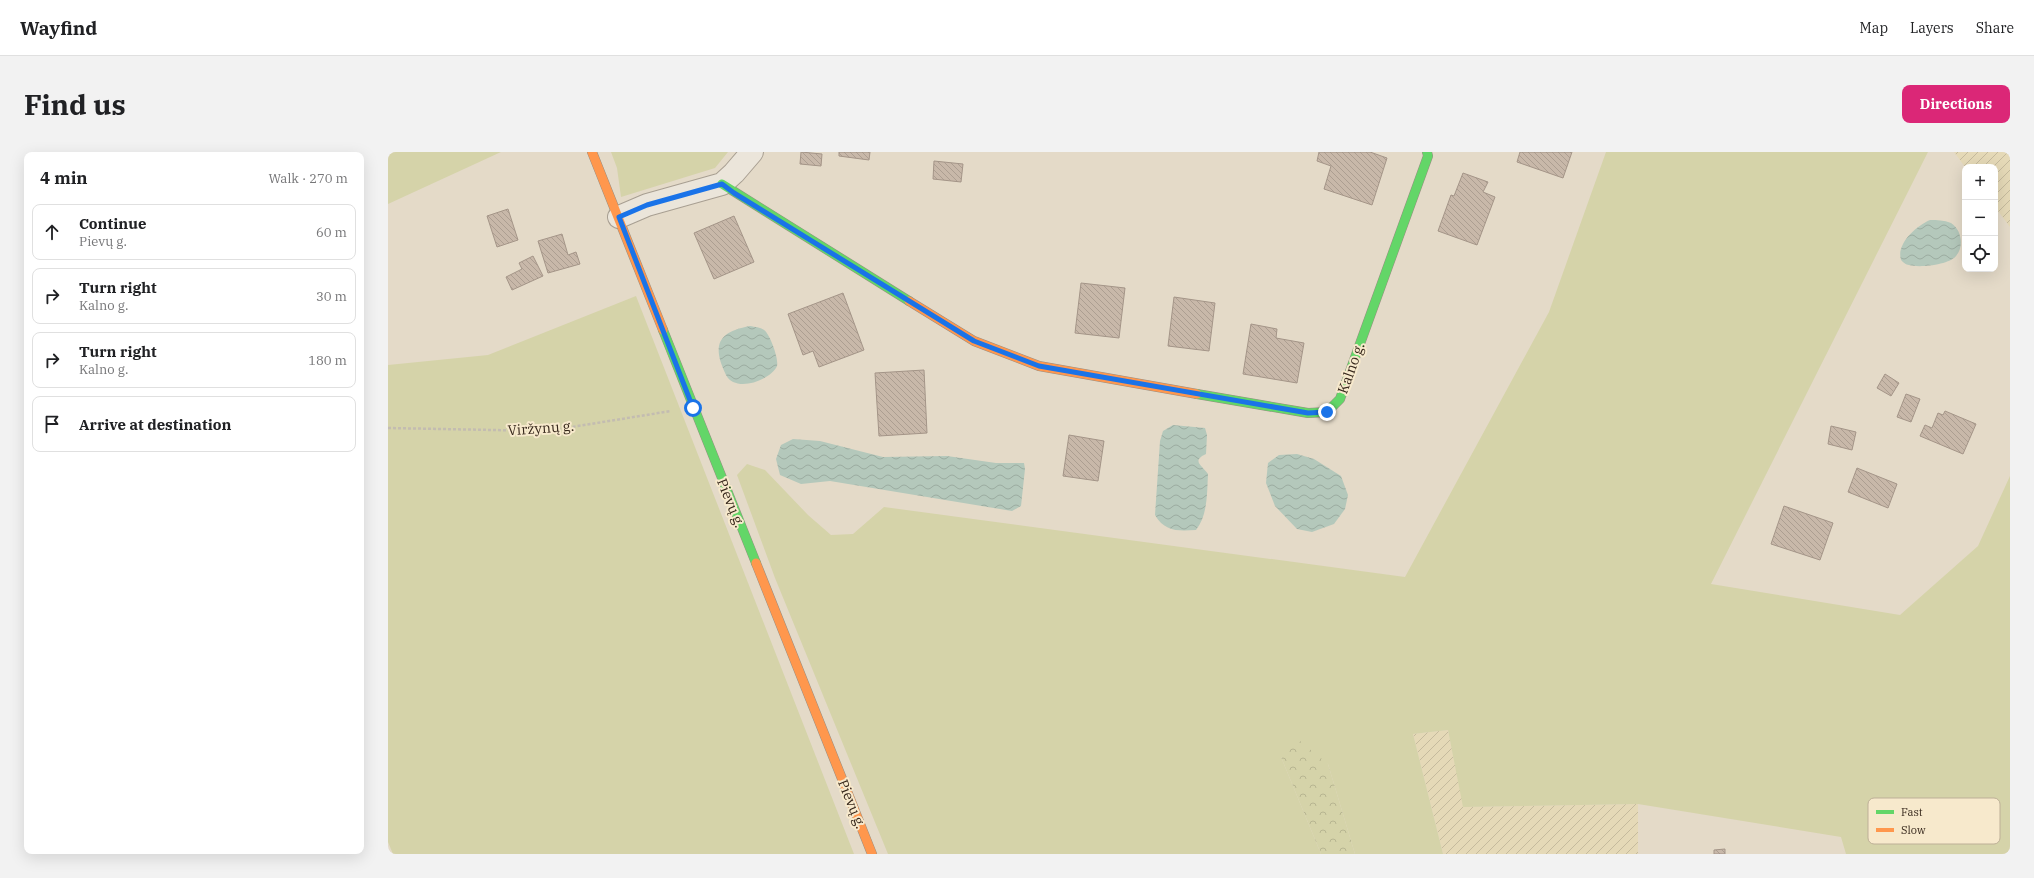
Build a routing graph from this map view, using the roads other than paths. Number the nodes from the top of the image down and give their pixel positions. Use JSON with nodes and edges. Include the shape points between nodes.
{"nodes":[{"id":1,"x":592,"y":152,"type":"edge"},
{"id":2,"x":752,"y":152,"type":"edge"},
{"id":3,"x":1428,"y":152,"type":"edge"},
{"id":4,"x":722,"y":184,"type":"junction"},
{"id":5,"x":619,"y":217,"type":"junction"},
{"id":6,"x":872,"y":854,"type":"edge"}],
"edges":[{"from":1,"to":5,"type":"street","name":"Pievų g."},
{"from":2,"to":4,"type":"street"},
{"from":3,"to":4,"type":"street","name":"Kalno g.","via":[[1340,399],[1327,412],[1308,413],[1039,366],[981,344]]},
{"from":4,"to":5,"type":"street","via":[[647,205]]},
{"from":5,"to":6,"type":"street","name":"Pievų g."}]}
